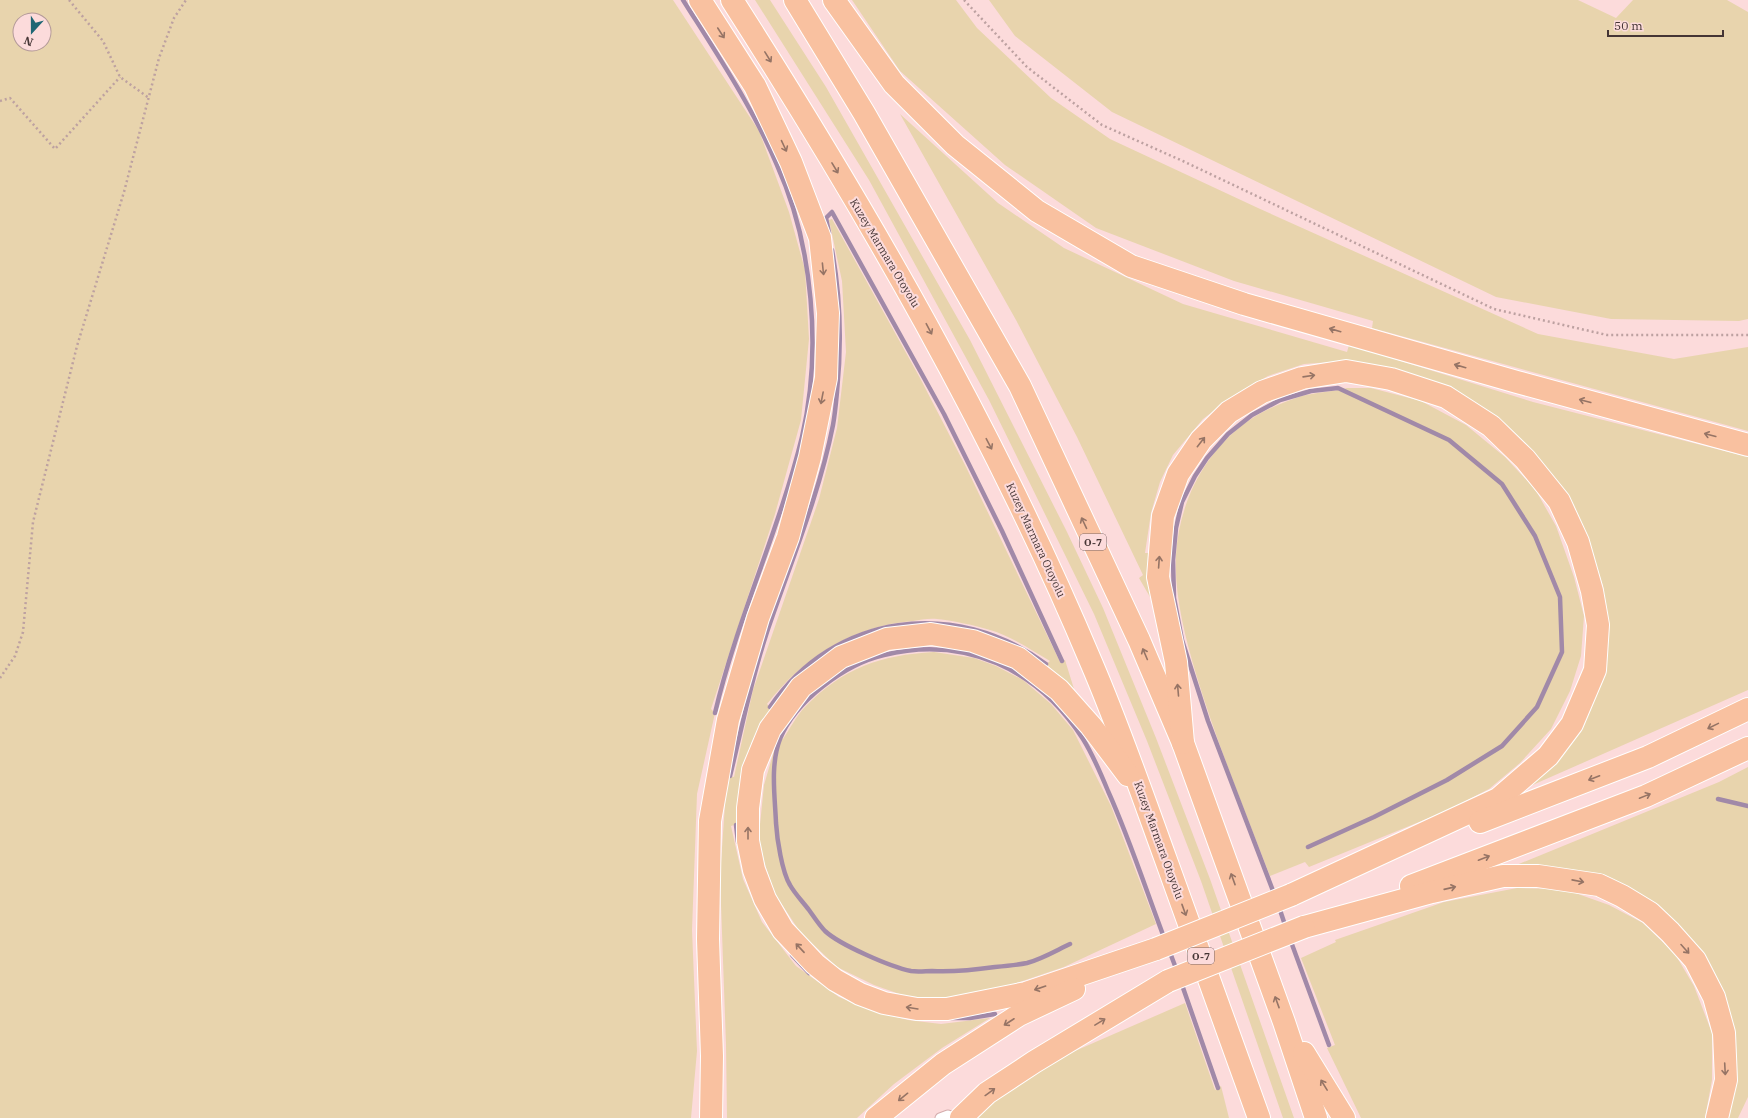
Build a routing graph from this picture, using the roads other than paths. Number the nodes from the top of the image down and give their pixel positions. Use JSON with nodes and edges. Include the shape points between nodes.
{"nodes":[{"id":1,"x":700,"y":0,"type":"edge"},
{"id":2,"x":732,"y":0,"type":"edge"},
{"id":3,"x":795,"y":0,"type":"edge"},
{"id":4,"x":834,"y":0,"type":"edge"},
{"id":5,"x":1748,"y":445,"type":"edge"},
{"id":6,"x":1748,"y":709,"type":"edge"},
{"id":7,"x":1183,"y":743,"type":"junction"},
{"id":8,"x":1748,"y":748,"type":"edge"},
{"id":9,"x":1142,"y":794,"type":"junction"},
{"id":10,"x":1291,"y":895,"type":"junction"},
{"id":11,"x":1304,"y":927,"type":"junction"},
{"id":12,"x":1156,"y":949,"type":"junction"},
{"id":13,"x":1284,"y":1022,"type":"junction"},
{"id":14,"x":1234,"y":1050,"type":"junction"},
{"id":15,"x":711,"y":1118,"type":"edge"},
{"id":16,"x":876,"y":1118,"type":"edge"},
{"id":17,"x":940,"y":1118,"type":"edge"},
{"id":18,"x":958,"y":1118,"type":"edge"},
{"id":19,"x":962,"y":1118,"type":"edge"},
{"id":20,"x":1246,"y":1118,"type":"edge"},
{"id":21,"x":1259,"y":1118,"type":"edge"},
{"id":22,"x":1316,"y":1118,"type":"edge"},
{"id":23,"x":1344,"y":1118,"type":"edge"},
{"id":24,"x":1717,"y":1118,"type":"edge"}],
"edges":[{"from":1,"to":15,"type":"highway","one_way":true,"via":[[755,86],[791,162],[820,238],[828,313],[826,378],[810,457],[788,537],[758,618],[728,720],[710,821],[708,939],[712,1056]]},
{"from":2,"to":9,"type":"highway","name":"Kuzey Marmara Otoyolu","number":"O-7","one_way":true,"via":[[780,75],[924,319],[1013,489],[1092,662]]},
{"from":7,"to":3,"type":"highway","number":"O-7","one_way":true,"via":[[1139,640],[1020,386],[864,113]]},
{"from":5,"to":4,"type":"highway","one_way":true,"via":[[1244,304],[1131,266],[1037,210],[954,145],[894,84]]},
{"from":6,"to":10,"type":"highway","one_way":true,"via":[[1648,757]]},
{"from":7,"to":10,"type":"highway","one_way":true,"via":[[1176,662],[1158,577],[1163,516],[1178,474],[1201,440],[1229,412],[1262,392],[1302,378],[1346,371],[1391,379],[1446,397],[1490,426],[1525,459],[1559,501],[1578,542],[1592,591],[1598,625],[1596,670],[1572,724],[1548,756],[1498,800]]},
{"from":13,"to":7,"type":"highway","number":"O-7","one_way":true},
{"from":11,"to":8,"type":"highway","one_way":true,"via":[[1646,796]]},
{"from":12,"to":9,"type":"highway","one_way":true,"via":[[1026,992],[947,1009],[917,1009],[884,1003],[860,994],[835,980],[814,964],[783,930],[764,899],[748,842],[748,808],[753,770],[770,729],[801,687],[841,657],[887,639],[931,634],[973,640],[1018,658],[1059,690],[1091,726]]},
{"from":9,"to":14,"type":"highway","name":"Kuzey Marmara Otoyolu","number":"O-7","one_way":true},
{"from":10,"to":12,"type":"highway","bridge":true},
{"from":19,"to":11,"type":"highway","one_way":true,"bridge":true,"via":[[987,1093],[1168,981]]},
{"from":11,"to":24,"type":"highway","one_way":true,"via":[[1432,892],[1504,876],[1538,876],[1599,885],[1650,913],[1670,932],[1695,960],[1714,997],[1724,1033],[1726,1080]]},
{"from":12,"to":16,"type":"highway","one_way":true,"via":[[1019,1016],[943,1064]]},
{"from":13,"to":22,"type":"highway","number":"O-7"},
{"from":23,"to":13,"type":"highway","one_way":true},
{"from":14,"to":20,"type":"highway"},
{"from":14,"to":21,"type":"highway","name":"Kuzey Marmara Otoyolu","number":"O-7"},
{"from":17,"to":18,"type":"lane","via":[[948,1115]]}]}
